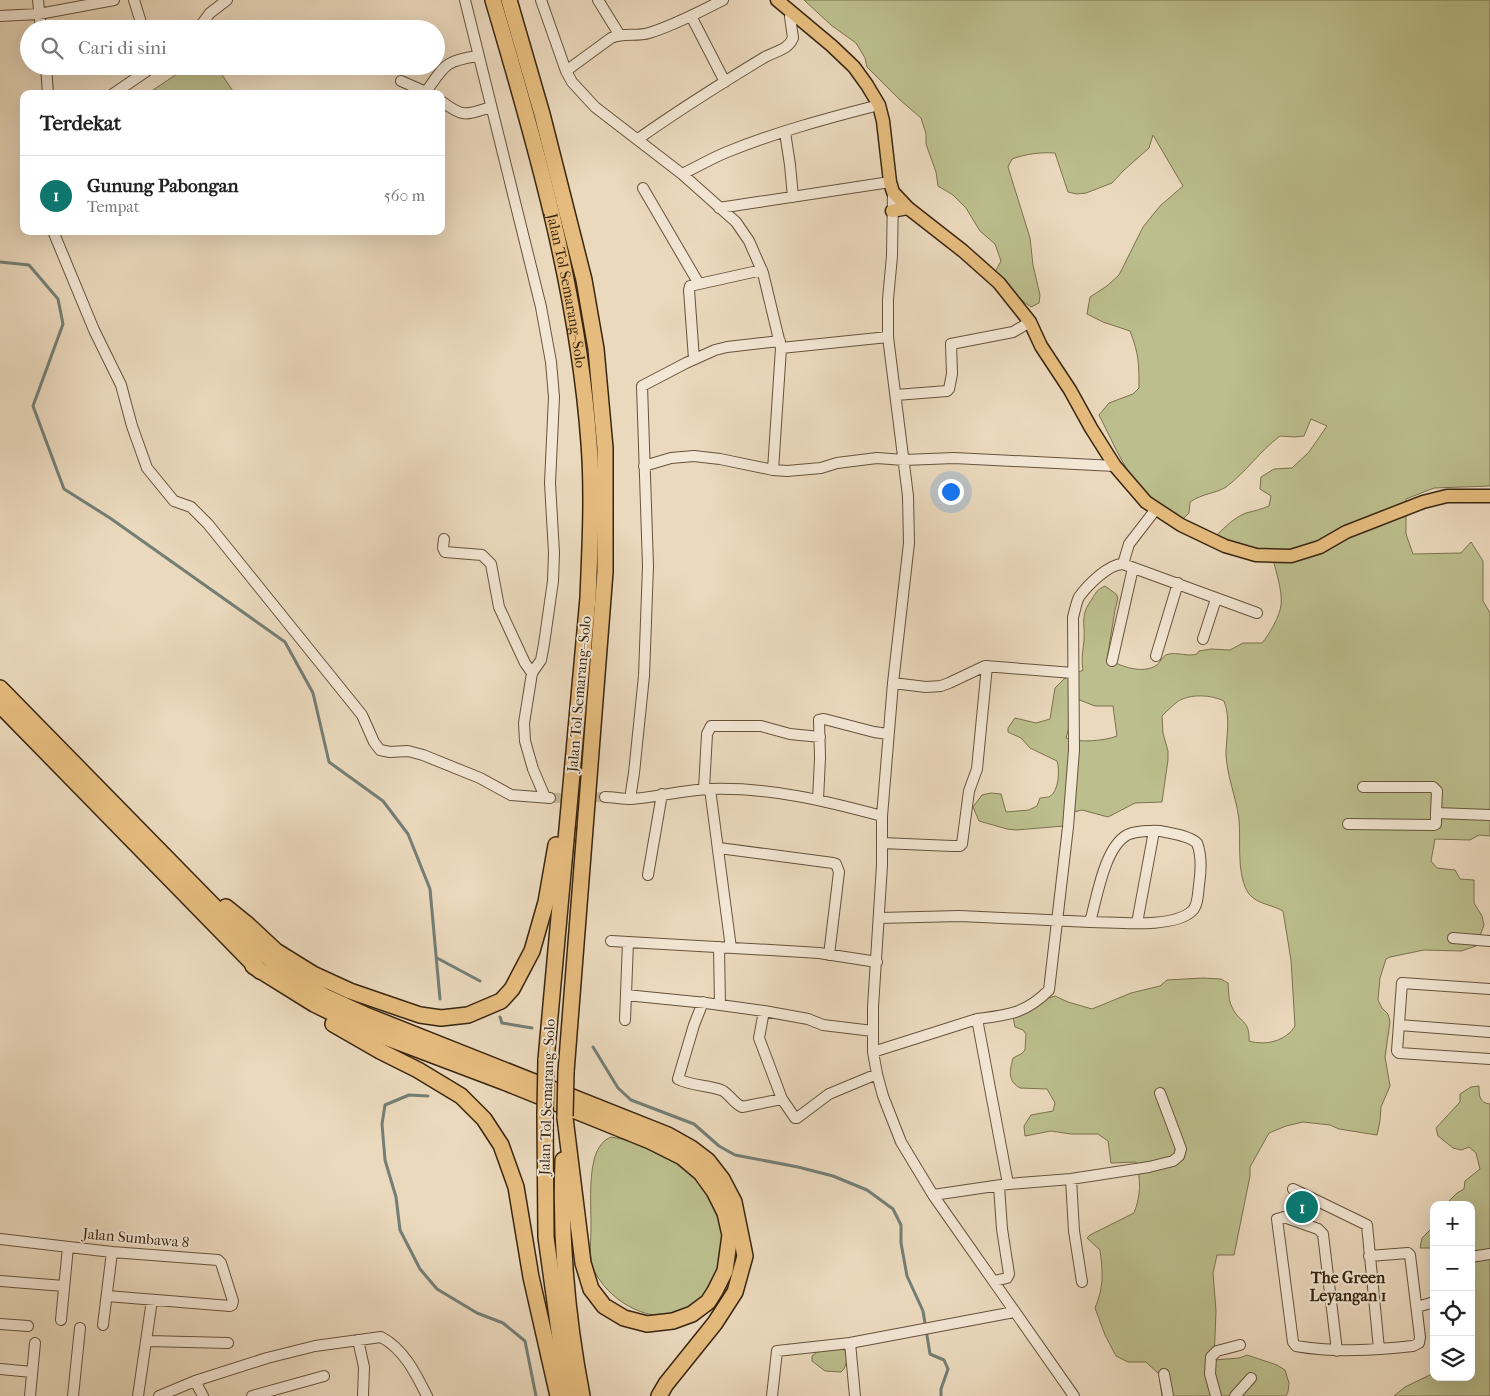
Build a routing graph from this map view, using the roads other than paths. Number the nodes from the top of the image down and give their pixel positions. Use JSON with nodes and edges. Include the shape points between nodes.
{"nodes":[{"id":1,"x":38,"y":0,"type":"edge"},
{"id":2,"x":114,"y":0,"type":"edge"},
{"id":3,"x":134,"y":0,"type":"edge"},
{"id":4,"x":227,"y":0,"type":"edge"},
{"id":5,"x":465,"y":0,"type":"edge"},
{"id":6,"x":493,"y":0,"type":"edge"},
{"id":7,"x":510,"y":0,"type":"edge"},
{"id":8,"x":541,"y":0,"type":"edge"},
{"id":9,"x":598,"y":0,"type":"edge"},
{"id":10,"x":724,"y":0,"type":"edge"},
{"id":11,"x":777,"y":0,"type":"edge"},
{"id":12,"x":792,"y":12,"type":"junction"},
{"id":13,"x":39,"y":14,"type":"junction"},
{"id":14,"x":0,"y":16,"type":"edge"},
{"id":15,"x":691,"y":16,"type":"junction"},
{"id":16,"x":40,"y":20,"type":"edge"},
{"id":17,"x":141,"y":20,"type":"edge"},
{"id":18,"x":205,"y":20,"type":"edge"},
{"id":19,"x":619,"y":34,"type":"junction"},
{"id":20,"x":478,"y":56,"type":"junction"},
{"id":21,"x":445,"y":68,"type":"edge"},
{"id":22,"x":566,"y":72,"type":"junction"},
{"id":23,"x":47,"y":75,"type":"edge"},
{"id":24,"x":141,"y":75,"type":"edge"},
{"id":25,"x":440,"y":75,"type":"edge"},
{"id":26,"x":401,"y":81,"type":"dead end"},
{"id":27,"x":724,"y":82,"type":"junction"},
{"id":28,"x":48,"y":90,"type":"edge"},
{"id":29,"x":119,"y":90,"type":"edge"},
{"id":30,"x":421,"y":90,"type":"edge"},
{"id":31,"x":430,"y":90,"type":"edge"},
{"id":32,"x":445,"y":104,"type":"edge"},
{"id":33,"x":879,"y":105,"type":"junction"},
{"id":34,"x":491,"y":107,"type":"junction"},
{"id":35,"x":784,"y":132,"type":"junction"},
{"id":36,"x":638,"y":140,"type":"junction"},
{"id":37,"x":682,"y":174,"type":"junction"},
{"id":38,"x":892,"y":187,"type":"junction"},
{"id":39,"x":643,"y":188,"type":"dead end"},
{"id":40,"x":793,"y":197,"type":"junction"},
{"id":41,"x":719,"y":208,"type":"junction"},
{"id":42,"x":908,"y":208,"type":"junction"},
{"id":43,"x":892,"y":211,"type":"junction"},
{"id":44,"x":55,"y":235,"type":"edge"},
{"id":45,"x":762,"y":270,"type":"junction"},
{"id":46,"x":699,"y":284,"type":"junction"},
{"id":47,"x":1030,"y":322,"type":"junction"},
{"id":48,"x":888,"y":337,"type":"junction"},
{"id":49,"x":780,"y":344,"type":"junction"},
{"id":50,"x":694,"y":359,"type":"junction"},
{"id":51,"x":896,"y":395,"type":"junction"},
{"id":52,"x":904,"y":460,"type":"junction"},
{"id":53,"x":644,"y":466,"type":"junction"},
{"id":54,"x":1116,"y":466,"type":"junction"},
{"id":55,"x":773,"y":470,"type":"junction"},
{"id":56,"x":1490,"y":496,"type":"edge"},
{"id":57,"x":1156,"y":509,"type":"junction"},
{"id":58,"x":444,"y":539,"type":"dead end"},
{"id":59,"x":1123,"y":564,"type":"junction"},
{"id":60,"x":1133,"y":568,"type":"junction"},
{"id":61,"x":1178,"y":583,"type":"junction"},
{"id":62,"x":1216,"y":599,"type":"junction"},
{"id":63,"x":1257,"y":613,"type":"dead end"},
{"id":64,"x":1203,"y":639,"type":"dead end"},
{"id":65,"x":1156,"y":656,"type":"dead end"},
{"id":66,"x":1112,"y":661,"type":"dead end"},
{"id":67,"x":987,"y":666,"type":"junction"},
{"id":68,"x":532,"y":673,"type":"junction"},
{"id":69,"x":1073,"y":673,"type":"junction"},
{"id":70,"x":893,"y":683,"type":"junction"},
{"id":71,"x":0,"y":688,"type":"edge"},
{"id":72,"x":0,"y":705,"type":"edge"},
{"id":73,"x":888,"y":734,"type":"junction"},
{"id":74,"x":820,"y":737,"type":"junction"},
{"id":75,"x":574,"y":750,"type":"junction"},
{"id":76,"x":1363,"y":787,"type":"dead end"},
{"id":77,"x":707,"y":789,"type":"junction"},
{"id":78,"x":662,"y":794,"type":"junction"},
{"id":79,"x":604,"y":796,"type":"tunnel mouth"},
{"id":80,"x":630,"y":799,"type":"junction"},
{"id":81,"x":818,"y":800,"type":"junction"},
{"id":82,"x":1436,"y":813,"type":"junction"},
{"id":83,"x":882,"y":816,"type":"junction"},
{"id":84,"x":1490,"y":816,"type":"edge"},
{"id":85,"x":1348,"y":824,"type":"dead end"},
{"id":86,"x":1154,"y":831,"type":"junction"},
{"id":87,"x":882,"y":843,"type":"junction"},
{"id":88,"x":719,"y":848,"type":"junction"},
{"id":89,"x":177,"y":870,"type":"junction"},
{"id":90,"x":648,"y":875,"type":"dead end"},
{"id":91,"x":879,"y":918,"type":"junction"},
{"id":92,"x":1056,"y":921,"type":"junction"},
{"id":93,"x":1090,"y":922,"type":"junction"},
{"id":94,"x":1137,"y":923,"type":"junction"},
{"id":95,"x":1454,"y":938,"type":"dead end"},
{"id":96,"x":611,"y":941,"type":"dead end"},
{"id":97,"x":1490,"y":941,"type":"edge"},
{"id":98,"x":628,"y":942,"type":"junction"},
{"id":99,"x":719,"y":947,"type":"junction"},
{"id":100,"x":731,"y":948,"type":"junction"},
{"id":101,"x":828,"y":955,"type":"junction"},
{"id":102,"x":877,"y":962,"type":"junction"},
{"id":103,"x":253,"y":966,"type":"junction"},
{"id":104,"x":1490,"y":989,"type":"edge"},
{"id":105,"x":626,"y":995,"type":"junction"},
{"id":106,"x":703,"y":1002,"type":"junction"},
{"id":107,"x":720,"y":1005,"type":"junction"},
{"id":108,"x":764,"y":1011,"type":"junction"},
{"id":109,"x":976,"y":1019,"type":"junction"},
{"id":110,"x":625,"y":1020,"type":"dead end"},
{"id":111,"x":1399,"y":1025,"type":"junction"},
{"id":112,"x":873,"y":1031,"type":"junction"},
{"id":113,"x":1490,"y":1032,"type":"edge"},
{"id":114,"x":873,"y":1052,"type":"junction"},
{"id":115,"x":1490,"y":1059,"type":"edge"},
{"id":116,"x":877,"y":1074,"type":"junction"},
{"id":117,"x":1160,"y":1093,"type":"dead end"},
{"id":118,"x":782,"y":1099,"type":"junction"},
{"id":119,"x":565,"y":1117,"type":"junction"},
{"id":120,"x":1072,"y":1179,"type":"junction"},
{"id":121,"x":1003,"y":1185,"type":"junction"},
{"id":122,"x":1293,"y":1189,"type":"dead end"},
{"id":123,"x":933,"y":1195,"type":"junction"},
{"id":124,"x":0,"y":1239,"type":"edge"},
{"id":125,"x":68,"y":1247,"type":"junction"},
{"id":126,"x":112,"y":1252,"type":"junction"},
{"id":127,"x":1490,"y":1254,"type":"edge"},
{"id":128,"x":1369,"y":1256,"type":"junction"},
{"id":129,"x":1475,"y":1257,"type":"edge"},
{"id":130,"x":0,"y":1281,"type":"edge"},
{"id":131,"x":994,"y":1281,"type":"junction"},
{"id":132,"x":1082,"y":1282,"type":"dead end"},
{"id":133,"x":64,"y":1286,"type":"junction"},
{"id":134,"x":107,"y":1296,"type":"junction"},
{"id":135,"x":152,"y":1300,"type":"junction"},
{"id":136,"x":1430,"y":1303,"type":"edge"},
{"id":137,"x":1417,"y":1307,"type":"junction"},
{"id":138,"x":1014,"y":1312,"type":"junction"},
{"id":139,"x":61,"y":1320,"type":"dead end"},
{"id":140,"x":0,"y":1324,"type":"edge"},
{"id":141,"x":103,"y":1325,"type":"dead end"},
{"id":142,"x":28,"y":1326,"type":"dead end"},
{"id":143,"x":80,"y":1328,"type":"dead end"},
{"id":144,"x":358,"y":1340,"type":"junction"},
{"id":145,"x":147,"y":1341,"type":"junction"},
{"id":146,"x":35,"y":1343,"type":"dead end"},
{"id":147,"x":228,"y":1343,"type":"dead end"},
{"id":148,"x":850,"y":1344,"type":"junction"},
{"id":149,"x":1240,"y":1345,"type":"dead end"},
{"id":150,"x":1379,"y":1349,"type":"junction"},
{"id":151,"x":1337,"y":1351,"type":"junction"},
{"id":152,"x":0,"y":1369,"type":"edge"},
{"id":153,"x":32,"y":1372,"type":"junction"},
{"id":154,"x":1164,"y":1374,"type":"dead end"},
{"id":155,"x":324,"y":1376,"type":"dead end"},
{"id":156,"x":1251,"y":1378,"type":"dead end"},
{"id":157,"x":195,"y":1381,"type":"junction"},
{"id":158,"x":30,"y":1396,"type":"edge"},
{"id":159,"x":73,"y":1396,"type":"edge"},
{"id":160,"x":138,"y":1396,"type":"edge"},
{"id":161,"x":159,"y":1396,"type":"edge"},
{"id":162,"x":203,"y":1396,"type":"edge"},
{"id":163,"x":252,"y":1396,"type":"edge"},
{"id":164,"x":363,"y":1396,"type":"edge"},
{"id":165,"x":427,"y":1396,"type":"edge"},
{"id":166,"x":558,"y":1396,"type":"edge"},
{"id":167,"x":568,"y":1396,"type":"edge"},
{"id":168,"x":582,"y":1396,"type":"edge"},
{"id":169,"x":658,"y":1396,"type":"edge"},
{"id":170,"x":772,"y":1396,"type":"edge"},
{"id":171,"x":855,"y":1396,"type":"edge"},
{"id":172,"x":1074,"y":1396,"type":"edge"},
{"id":173,"x":1168,"y":1396,"type":"edge"},
{"id":174,"x":1216,"y":1396,"type":"edge"},
{"id":175,"x":1235,"y":1396,"type":"edge"}],
"edges":[{"from":1,"to":13,"type":"street"},
{"from":2,"to":13,"type":"street"},
{"from":3,"to":17,"type":"street"},
{"from":4,"to":18,"type":"street"},
{"from":5,"to":20,"type":"street"},
{"from":6,"to":75,"type":"highway","name":"Jalan Tol Semarang–Solo","via":[[568,280],[579,349],[588,434],[590,540]]},
{"from":7,"to":119,"type":"highway","name":"Jalan Tol Semarang–Solo","bridge":true,"via":[[584,280],[596,350],[604,448],[605,572]]},
{"from":8,"to":22,"type":"street"},
{"from":9,"to":19,"type":"street"},
{"from":10,"to":15,"type":"street"},
{"from":11,"to":12,"type":"main road"},
{"from":12,"to":27,"type":"street","via":[[794,35],[789,45]]},
{"from":12,"to":33,"type":"main road","via":[[854,67]]},
{"from":13,"to":14,"type":"street"},
{"from":13,"to":16,"type":"street"},
{"from":15,"to":19,"type":"street","via":[[640,35]]},
{"from":15,"to":27,"type":"street"},
{"from":19,"to":22,"type":"street"},
{"from":20,"to":21,"type":"street","via":[[456,60]]},
{"from":20,"to":34,"type":"street"},
{"from":22,"to":36,"type":"street","via":[[595,107]]},
{"from":23,"to":28,"type":"street"},
{"from":24,"to":29,"type":"street"},
{"from":25,"to":31,"type":"street"},
{"from":26,"to":30,"type":"street"},
{"from":27,"to":36,"type":"street"},
{"from":32,"to":34,"type":"street","via":[[460,114]]},
{"from":33,"to":35,"type":"street"},
{"from":33,"to":38,"type":"main road"},
{"from":34,"to":68,"type":"street","via":[[543,315],[554,398],[550,483],[553,581],[541,660]]},
{"from":35,"to":37,"type":"street","via":[[727,152]]},
{"from":35,"to":40,"type":"street"},
{"from":36,"to":37,"type":"street"},
{"from":37,"to":41,"type":"street"},
{"from":38,"to":40,"type":"street"},
{"from":38,"to":42,"type":"main road"},
{"from":38,"to":43,"type":"street"},
{"from":39,"to":46,"type":"street"},
{"from":40,"to":41,"type":"street"},
{"from":41,"to":45,"type":"street","via":[[736,222],[746,236]]},
{"from":42,"to":43,"type":"main road"},
{"from":42,"to":47,"type":"main road","via":[[999,283]]},
{"from":43,"to":48,"type":"street"},
{"from":44,"to":68,"type":"street","via":[[121,385],[147,468],[174,501],[191,507],[208,524],[362,715],[380,750],[423,755],[511,794],[548,797],[533,769],[524,741]]},
{"from":45,"to":46,"type":"street"},
{"from":45,"to":49,"type":"street"},
{"from":46,"to":50,"type":"street","via":[[690,286],[689,290]]},
{"from":47,"to":51,"type":"street","via":[[1012,332],[952,344],[952,374],[947,392]]},
{"from":47,"to":54,"type":"main road","via":[[1041,346]]},
{"from":48,"to":49,"type":"street"},
{"from":48,"to":51,"type":"street"},
{"from":49,"to":50,"type":"street","via":[[727,347]]},
{"from":49,"to":55,"type":"street"},
{"from":50,"to":53,"type":"street","via":[[642,386]]},
{"from":51,"to":52,"type":"street"},
{"from":52,"to":54,"type":"street","via":[[954,458]]},
{"from":52,"to":55,"type":"street","via":[[877,458],[807,470]]},
{"from":52,"to":70,"type":"street","via":[[909,543]]},
{"from":53,"to":55,"type":"street","via":[[671,458],[694,456]]},
{"from":53,"to":80,"type":"street","via":[[648,566],[644,676]]},
{"from":54,"to":57,"type":"main road","via":[[1146,502]]},
{"from":56,"to":57,"type":"main road","via":[[1447,496],[1423,502],[1346,532],[1320,547],[1291,556],[1256,555],[1225,546]]},
{"from":57,"to":59,"type":"street","via":[[1129,544]]},
{"from":58,"to":68,"type":"street","via":[[445,552],[482,555],[491,564],[499,607]]},
{"from":59,"to":60,"type":"street"},
{"from":59,"to":69,"type":"street","via":[[1096,579],[1078,598],[1073,616]]},
{"from":60,"to":61,"type":"street"},
{"from":60,"to":66,"type":"street"},
{"from":61,"to":62,"type":"street"},
{"from":61,"to":65,"type":"street"},
{"from":62,"to":63,"type":"street"},
{"from":62,"to":64,"type":"street"},
{"from":67,"to":69,"type":"street"},
{"from":67,"to":70,"type":"street","via":[[941,686]]},
{"from":67,"to":87,"type":"street","via":[[977,769],[969,791],[962,844]]},
{"from":69,"to":92,"type":"street","via":[[1074,750]]},
{"from":70,"to":73,"type":"street"},
{"from":71,"to":89,"type":"highway"},
{"from":72,"to":103,"type":"highway"},
{"from":73,"to":74,"type":"street","via":[[824,719],[818,721]]},
{"from":73,"to":83,"type":"street"},
{"from":74,"to":77,"type":"street","via":[[790,734],[761,726],[711,726],[707,734]]},
{"from":74,"to":81,"type":"street"},
{"from":75,"to":89,"type":"highway","via":[[546,902],[532,951],[512,989],[501,1001],[468,1015],[420,1016],[313,974],[276,951],[247,924]]},
{"from":75,"to":167,"type":"highway","name":"Jalan Tol Semarang–Solo","bridge":true,"via":[[546,1060],[545,1114],[546,1237]]},
{"from":76,"to":82,"type":"street","via":[[1433,788],[1437,791]]},
{"from":77,"to":78,"type":"street"},
{"from":77,"to":81,"type":"street","via":[[778,792]]},
{"from":77,"to":88,"type":"street"},
{"from":78,"to":80,"type":"street"},
{"from":78,"to":90,"type":"street"},
{"from":79,"to":80,"type":"street"},
{"from":81,"to":83,"type":"street"},
{"from":82,"to":84,"type":"street"},
{"from":82,"to":85,"type":"street","via":[[1434,825]]},
{"from":83,"to":87,"type":"street"},
{"from":86,"to":93,"type":"street","via":[[1129,834],[1119,842],[1105,866]]},
{"from":86,"to":94,"type":"street"},
{"from":86,"to":94,"type":"street","via":[[1178,835],[1197,843],[1201,872],[1196,906],[1178,919]]},
{"from":87,"to":91,"type":"street"},
{"from":88,"to":100,"type":"street"},
{"from":88,"to":101,"type":"street","via":[[834,863],[839,872]]},
{"from":89,"to":169,"type":"highway","via":[[248,941],[289,975],[324,996],[668,1135],[708,1161],[734,1202],[745,1256],[735,1292]]},
{"from":91,"to":92,"type":"street","via":[[960,916]]},
{"from":91,"to":102,"type":"street"},
{"from":92,"to":93,"type":"street"},
{"from":92,"to":109,"type":"street","via":[[1049,990],[1033,1005],[1007,1015]]},
{"from":93,"to":94,"type":"street"},
{"from":95,"to":97,"type":"street"},
{"from":96,"to":98,"type":"street"},
{"from":98,"to":99,"type":"street"},
{"from":98,"to":105,"type":"street"},
{"from":99,"to":100,"type":"street"},
{"from":99,"to":107,"type":"street"},
{"from":100,"to":101,"type":"street"},
{"from":101,"to":102,"type":"street"},
{"from":102,"to":112,"type":"street"},
{"from":103,"to":119,"type":"highway","via":[[314,1004],[369,1031],[504,1082],[682,1157],[702,1173],[714,1191],[725,1213],[730,1235],[724,1271],[715,1291],[708,1302],[692,1314],[673,1321],[646,1324],[624,1318],[604,1306],[591,1289],[583,1263]]},
{"from":103,"to":166,"type":"highway","via":[[310,1011],[461,1096],[484,1119],[502,1145],[516,1187],[531,1277]]},
{"from":104,"to":111,"type":"street","via":[[1402,984]]},
{"from":105,"to":106,"type":"street"},
{"from":105,"to":110,"type":"street"},
{"from":106,"to":107,"type":"street"},
{"from":106,"to":118,"type":"street","via":[[678,1079],[724,1091],[742,1107]]},
{"from":107,"to":108,"type":"street"},
{"from":108,"to":112,"type":"street","via":[[835,1027]]},
{"from":108,"to":118,"type":"street","via":[[759,1038]]},
{"from":109,"to":114,"type":"street"},
{"from":109,"to":121,"type":"street"},
{"from":111,"to":113,"type":"street"},
{"from":111,"to":115,"type":"street","via":[[1398,1053]]},
{"from":112,"to":114,"type":"street"},
{"from":114,"to":116,"type":"street"},
{"from":116,"to":118,"type":"street","via":[[829,1094],[797,1118]]},
{"from":116,"to":123,"type":"street","via":[[901,1142]]},
{"from":117,"to":120,"type":"street","via":[[1181,1149],[1176,1159],[1149,1167]]},
{"from":119,"to":168,"type":"highway","name":"Jalan Tol Semarang–Solo","via":[[562,1227],[572,1340]]},
{"from":120,"to":121,"type":"street"},
{"from":120,"to":132,"type":"street","via":[[1074,1231]]},
{"from":121,"to":123,"type":"street"},
{"from":121,"to":131,"type":"street","via":[[1002,1229],[1009,1274],[1007,1278]]},
{"from":122,"to":128,"type":"street","via":[[1366,1224]]},
{"from":123,"to":131,"type":"street"},
{"from":124,"to":125,"type":"street","name":"Jalan Sumbawa 8"},
{"from":125,"to":126,"type":"street","name":"Jalan Sumbawa 8"},
{"from":125,"to":133,"type":"street"},
{"from":126,"to":134,"type":"street"},
{"from":126,"to":135,"type":"street","name":"Jalan Sumbawa 8","via":[[218,1260],[234,1301],[230,1306]]},
{"from":127,"to":129,"type":"street"},
{"from":128,"to":137,"type":"street","via":[[1410,1255]]},
{"from":128,"to":150,"type":"street"},
{"from":130,"to":133,"type":"street"},
{"from":131,"to":138,"type":"street"},
{"from":133,"to":139,"type":"street"},
{"from":134,"to":135,"type":"street"},
{"from":134,"to":141,"type":"street"},
{"from":135,"to":145,"type":"street"},
{"from":136,"to":137,"type":"street"},
{"from":137,"to":150,"type":"street","via":[[1419,1343]]},
{"from":138,"to":148,"type":"street"},
{"from":138,"to":172,"type":"street"},
{"from":140,"to":142,"type":"street"},
{"from":143,"to":159,"type":"street"},
{"from":144,"to":157,"type":"street","via":[[267,1358]]},
{"from":144,"to":164,"type":"street","via":[[364,1367]]},
{"from":144,"to":165,"type":"street","via":[[386,1339],[414,1369]]},
{"from":145,"to":147,"type":"street"},
{"from":145,"to":160,"type":"street"},
{"from":146,"to":153,"type":"street"},
{"from":148,"to":170,"type":"street","via":[[777,1351]]},
{"from":148,"to":171,"type":"street"},
{"from":149,"to":174,"type":"street","via":[[1217,1351],[1210,1357],[1210,1374]]},
{"from":150,"to":151,"type":"street"},
{"from":151,"to":151,"type":"street","via":[[1323,1234],[1318,1229],[1280,1217],[1277,1224],[1293,1344]]},
{"from":152,"to":153,"type":"street"},
{"from":153,"to":158,"type":"street"},
{"from":154,"to":173,"type":"street"},
{"from":155,"to":163,"type":"street"},
{"from":156,"to":175,"type":"street"},
{"from":157,"to":161,"type":"street"},
{"from":157,"to":162,"type":"street"}]}
